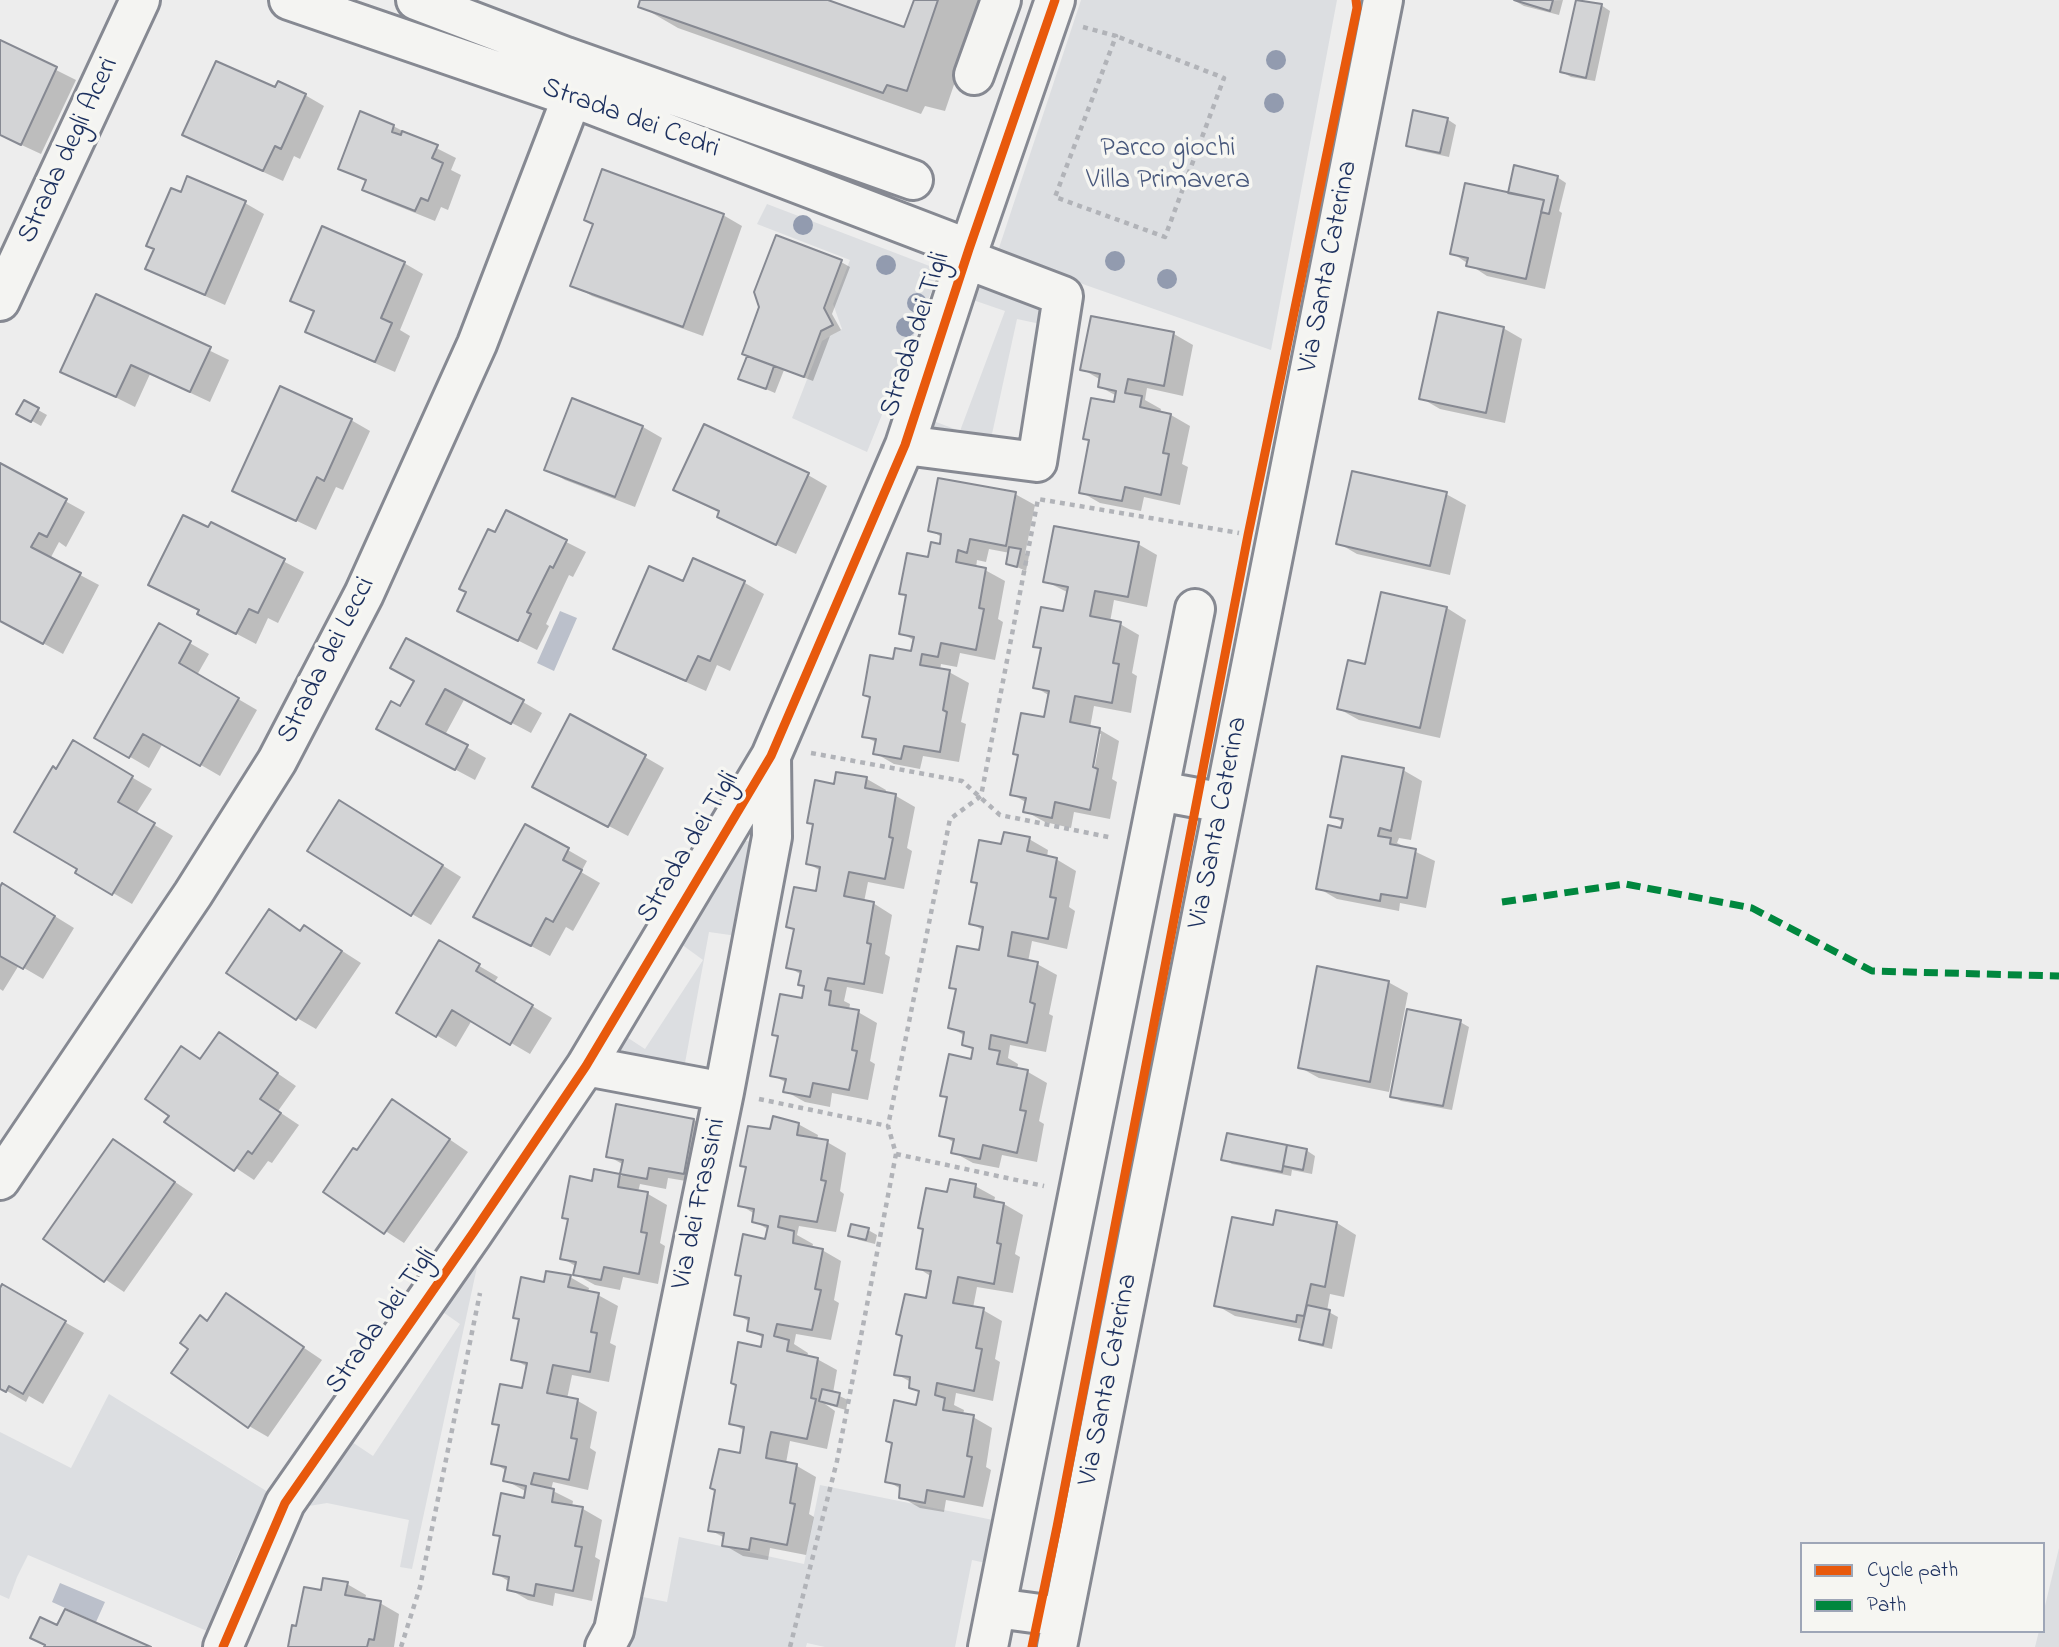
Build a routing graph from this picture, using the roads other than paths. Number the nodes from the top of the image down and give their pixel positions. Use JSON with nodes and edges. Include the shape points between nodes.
{"nodes":[{"id":1,"x":140,"y":0,"type":"edge"},
{"id":2,"x":289,"y":0,"type":"edge"},
{"id":3,"x":416,"y":0,"type":"edge"},
{"id":4,"x":1001,"y":0,"type":"edge"},
{"id":5,"x":1383,"y":0,"type":"edge"},
{"id":6,"x":1052,"y":9,"type":"edge"},
{"id":7,"x":974,"y":75,"type":"dead end"},
{"id":8,"x":563,"y":81,"type":"junction"},
{"id":9,"x":913,"y":180,"type":"dead end"},
{"id":10,"x":967,"y":254,"type":"junction"},
{"id":11,"x":0,"y":302,"type":"edge"},
{"id":12,"x":905,"y":445,"type":"junction"},
{"id":13,"x":1195,"y":609,"type":"dead end"},
{"id":14,"x":773,"y":751,"type":"junction"},
{"id":15,"x":1160,"y":792,"type":"junction"},
{"id":16,"x":1224,"y":803,"type":"junction"},
{"id":17,"x":586,"y":1066,"type":"junction"},
{"id":18,"x":724,"y":1092,"type":"junction"},
{"id":19,"x":0,"y":1180,"type":"edge"},
{"id":20,"x":996,"y":1608,"type":"junction"},
{"id":21,"x":1060,"y":1632,"type":"edge"},
{"id":22,"x":223,"y":1647,"type":"edge"},
{"id":23,"x":605,"y":1647,"type":"edge"},
{"id":24,"x":988,"y":1647,"type":"edge"}],
"edges":[{"from":1,"to":11,"type":"street","name":"Strada degli Aceri"},
{"from":2,"to":8,"type":"street","name":"Strada dei Cedri"},
{"from":3,"to":8,"type":"street"},
{"from":4,"to":7,"type":"street"},
{"from":5,"to":16,"type":"street","name":"Via Santa Caterina"},
{"from":6,"to":10,"type":"street","name":"Strada dei Tigli"},
{"from":8,"to":9,"type":"street"},
{"from":8,"to":10,"type":"street","name":"Strada dei Cedri"},
{"from":8,"to":19,"type":"street","name":"Strada dei Lecci","via":[[477,344],[364,594],[283,749],[193,894]]},
{"from":10,"to":12,"type":"street","name":"Strada dei Tigli"},
{"from":10,"to":12,"type":"street","name":"Strada dei Cedri","via":[[1063,296],[1037,462]]},
{"from":12,"to":14,"type":"street","name":"Strada dei Tigli"},
{"from":13,"to":15,"type":"street"},
{"from":14,"to":17,"type":"street","name":"Strada dei Tigli"},
{"from":14,"to":18,"type":"street","name":"Via dei Frassini","via":[[772,837]]},
{"from":15,"to":16,"type":"street"},
{"from":15,"to":20,"type":"street"},
{"from":16,"to":21,"type":"street","name":"Via Santa Caterina"},
{"from":17,"to":18,"type":"street"},
{"from":17,"to":22,"type":"street","name":"Strada dei Tigli","via":[[285,1503]]},
{"from":18,"to":23,"type":"street","name":"Via dei Frassini","via":[[614,1630]]},
{"from":20,"to":21,"type":"street"},
{"from":20,"to":24,"type":"street"}]}
